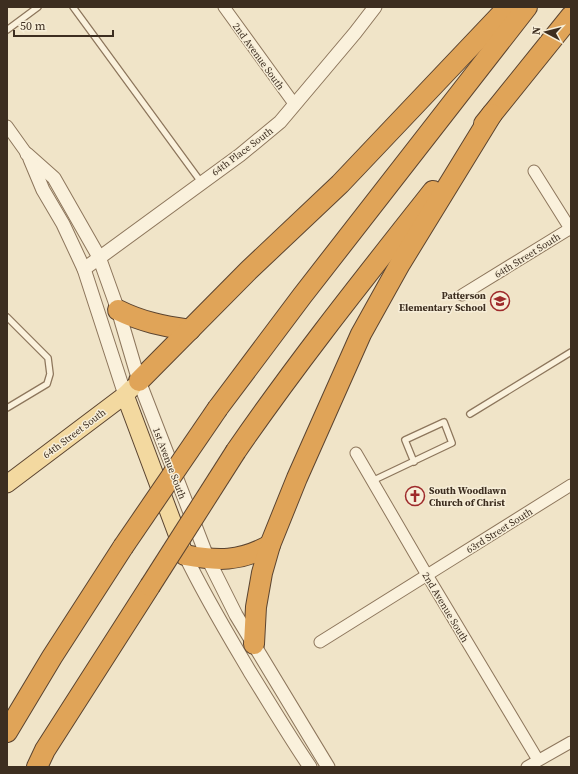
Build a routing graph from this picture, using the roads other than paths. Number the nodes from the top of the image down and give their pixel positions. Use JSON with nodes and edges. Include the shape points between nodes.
{"nodes":[{"id":1,"x":38,"y":7,"type":"edge"},
{"id":2,"x":73,"y":7,"type":"edge"},
{"id":3,"x":224,"y":7,"type":"edge"},
{"id":4,"x":375,"y":7,"type":"edge"},
{"id":5,"x":508,"y":7,"type":"edge"},
{"id":6,"x":527,"y":7,"type":"edge"},
{"id":7,"x":571,"y":16,"type":"edge"},
{"id":8,"x":7,"y":30,"type":"edge"},
{"id":9,"x":295,"y":105,"type":"junction"},
{"id":10,"x":492,"y":114,"type":"junction"},
{"id":11,"x":7,"y":126,"type":"edge"},
{"id":12,"x":28,"y":154,"type":"junction"},
{"id":13,"x":534,"y":171,"type":"dead end"},
{"id":14,"x":201,"y":182,"type":"junction"},
{"id":15,"x":571,"y":229,"type":"edge"},
{"id":16,"x":99,"y":257,"type":"junction"},
{"id":17,"x":84,"y":269,"type":"junction"},
{"id":18,"x":462,"y":295,"type":"dead end"},
{"id":19,"x":118,"y":310,"type":"junction"},
{"id":20,"x":7,"y":317,"type":"edge"},
{"id":21,"x":190,"y":330,"type":"junction"},
{"id":22,"x":571,"y":352,"type":"edge"},
{"id":23,"x":132,"y":388,"type":"junction"},
{"id":24,"x":7,"y":408,"type":"edge"},
{"id":25,"x":470,"y":414,"type":"dead end"},
{"id":26,"x":356,"y":454,"type":"dead end"},
{"id":27,"x":414,"y":462,"type":"junction"},
{"id":28,"x":372,"y":481,"type":"junction"},
{"id":29,"x":7,"y":484,"type":"edge"},
{"id":30,"x":571,"y":485,"type":"edge"},
{"id":31,"x":270,"y":545,"type":"junction"},
{"id":32,"x":185,"y":555,"type":"junction"},
{"id":33,"x":208,"y":559,"type":"junction"},
{"id":34,"x":427,"y":575,"type":"junction"},
{"id":35,"x":320,"y":642,"type":"dead end"},
{"id":36,"x":254,"y":644,"type":"junction"},
{"id":37,"x":7,"y":732,"type":"edge"},
{"id":38,"x":571,"y":742,"type":"edge"},
{"id":39,"x":538,"y":760,"type":"junction"},
{"id":40,"x":37,"y":767,"type":"edge"},
{"id":41,"x":310,"y":767,"type":"edge"},
{"id":42,"x":328,"y":767,"type":"edge"},
{"id":43,"x":527,"y":767,"type":"edge"}],
"edges":[{"from":1,"to":8,"type":"lane"},
{"from":2,"to":14,"type":"lane"},
{"from":3,"to":9,"type":"street","name":"2nd Avenue South"},
{"from":4,"to":9,"type":"street","name":"64th Place South"},
{"from":5,"to":21,"type":"highway","via":[[340,184]]},
{"from":6,"to":37,"type":"highway","bridge":true,"via":[[218,408],[123,546]]},
{"from":7,"to":10,"type":"highway"},
{"from":9,"to":14,"type":"street","name":"64th Place South","via":[[280,122],[240,155]]},
{"from":10,"to":31,"type":"highway","via":[[400,264],[361,334]]},
{"from":10,"to":40,"type":"highway","bridge":true,"via":[[273,397],[45,750]]},
{"from":11,"to":12,"type":"street","name":"1st Avenue South"},
{"from":12,"to":16,"type":"street","name":"1st Avenue South","via":[[54,178]]},
{"from":12,"to":17,"type":"street","name":"1st Avenue South","via":[[43,190],[63,224]]},
{"from":13,"to":15,"type":"street"},
{"from":14,"to":16,"type":"street","name":"64th Place South"},
{"from":15,"to":18,"type":"street","name":"64th Street South"},
{"from":16,"to":17,"type":"street","name":"64th Place South"},
{"from":16,"to":19,"type":"street","name":"1st Avenue South"},
{"from":17,"to":23,"type":"street","name":"1st Avenue South"},
{"from":19,"to":21,"type":"highway","via":[[152,324]]},
{"from":19,"to":23,"type":"street","name":"1st Avenue South"},
{"from":20,"to":24,"type":"lane","via":[[48,358],[50,374],[47,384]]},
{"from":21,"to":23,"type":"highway"},
{"from":22,"to":25,"type":"lane"},
{"from":23,"to":29,"type":"main road","name":"64th Street South"},
{"from":23,"to":32,"type":"main road","name":"1st Avenue South"},
{"from":23,"to":33,"type":"street","name":"1st Avenue South"},
{"from":26,"to":28,"type":"street","name":"2nd Avenue South"},
{"from":27,"to":27,"type":"lane","via":[[452,443],[444,422],[405,440]]},
{"from":27,"to":28,"type":"lane"},
{"from":28,"to":34,"type":"street","name":"2nd Avenue South"},
{"from":30,"to":34,"type":"street","name":"63rd Street South"},
{"from":31,"to":33,"type":"highway","via":[[257,553],[243,557]]},
{"from":31,"to":36,"type":"highway","via":[[256,606]]},
{"from":32,"to":33,"type":"highway"},
{"from":32,"to":41,"type":"street","name":"1st Avenue South","via":[[215,615]]},
{"from":33,"to":36,"type":"street","name":"1st Avenue South"},
{"from":34,"to":35,"type":"street","name":"63rd Street South"},
{"from":34,"to":39,"type":"street","name":"2nd Avenue South"},
{"from":36,"to":42,"type":"street","name":"1st Avenue South"},
{"from":38,"to":39,"type":"street"},
{"from":39,"to":43,"type":"street"}]}
